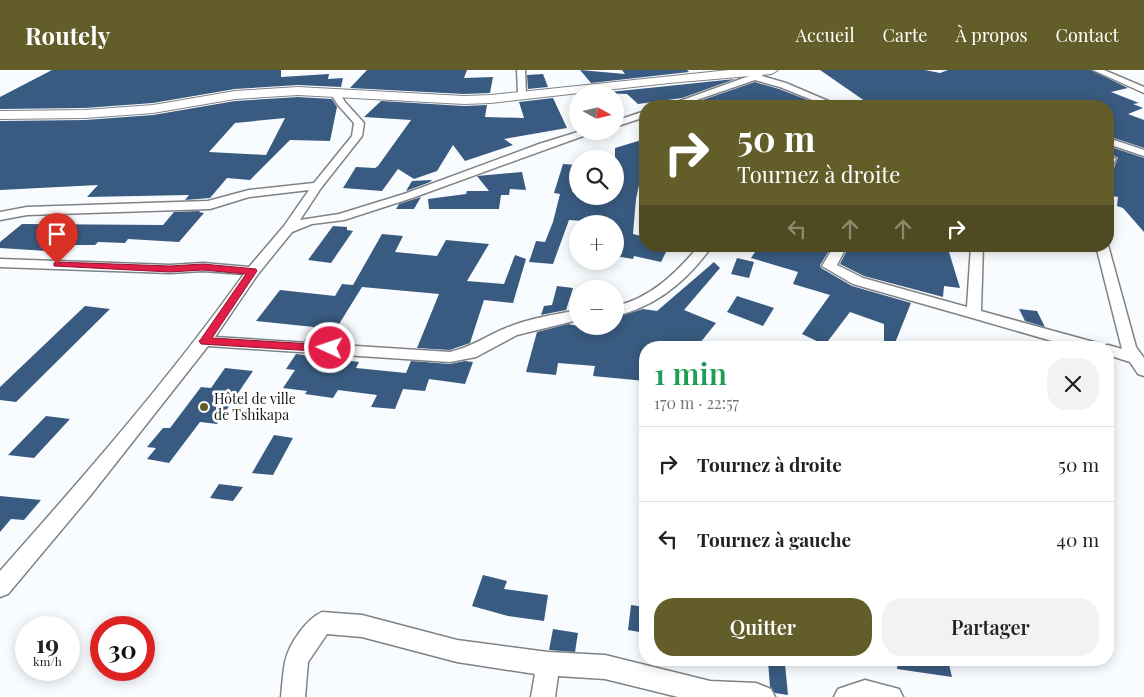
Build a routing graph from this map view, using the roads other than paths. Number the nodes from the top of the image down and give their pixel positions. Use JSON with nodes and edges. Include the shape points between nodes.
{"nodes":[{"id":1,"x":521,"y":70,"type":"edge"},
{"id":2,"x":1097,"y":70,"type":"edge"},
{"id":3,"x":763,"y":73,"type":"edge"},
{"id":4,"x":1144,"y":90,"type":"edge"},
{"id":5,"x":336,"y":94,"type":"junction"},
{"id":6,"x":523,"y":94,"type":"junction"},
{"id":7,"x":688,"y":100,"type":"edge"},
{"id":8,"x":820,"y":100,"type":"edge"},
{"id":9,"x":0,"y":115,"type":"edge"},
{"id":10,"x":639,"y":116,"type":"edge"},
{"id":11,"x":624,"y":121,"type":"edge"},
{"id":12,"x":569,"y":138,"type":"edge"},
{"id":13,"x":1114,"y":143,"type":"edge"},
{"id":14,"x":1144,"y":153,"type":"edge"},
{"id":15,"x":317,"y":186,"type":"junction"},
{"id":16,"x":0,"y":216,"type":"edge"},
{"id":17,"x":288,"y":230,"type":"junction"},
{"id":18,"x":701,"y":252,"type":"edge"},
{"id":19,"x":837,"y":252,"type":"edge"},
{"id":20,"x":977,"y":252,"type":"edge"},
{"id":21,"x":1103,"y":252,"type":"edge"},
{"id":22,"x":0,"y":263,"type":"edge"},
{"id":23,"x":253,"y":271,"type":"junction"},
{"id":24,"x":624,"y":310,"type":"edge"},
{"id":25,"x":974,"y":314,"type":"junction"},
{"id":26,"x":569,"y":317,"type":"edge"},
{"id":27,"x":204,"y":341,"type":"junction"},
{"id":28,"x":1071,"y":341,"type":"edge"},
{"id":29,"x":1114,"y":351,"type":"edge"},
{"id":30,"x":1138,"y":356,"type":"edge"},
{"id":31,"x":0,"y":587,"type":"edge"},
{"id":32,"x":548,"y":664,"type":"junction"},
{"id":33,"x":293,"y":697,"type":"edge"},
{"id":34,"x":543,"y":697,"type":"edge"},
{"id":35,"x":763,"y":697,"type":"edge"},
{"id":36,"x":846,"y":697,"type":"edge"},
{"id":37,"x":891,"y":697,"type":"edge"}],
"edges":[{"from":1,"to":6,"type":"street"},
{"from":2,"to":4,"type":"street"},
{"from":3,"to":6,"type":"main road"},
{"from":3,"to":7,"type":"street"},
{"from":3,"to":8,"type":"street","via":[[782,85]]},
{"from":5,"to":6,"type":"main road","via":[[464,100]]},
{"from":5,"to":9,"type":"main road","via":[[298,91],[257,93],[153,109]]},
{"from":5,"to":15,"type":"street","via":[[359,123],[357,136]]},
{"from":10,"to":11,"type":"street"},
{"from":12,"to":17,"type":"street","via":[[408,196],[340,217],[310,221]]},
{"from":13,"to":14,"type":"street"},
{"from":15,"to":16,"type":"street","via":[[233,195],[210,205],[27,211]]},
{"from":15,"to":17,"type":"street"},
{"from":17,"to":23,"type":"street"},
{"from":18,"to":24,"type":"street","via":[[685,271],[647,300]]},
{"from":19,"to":25,"type":"street","via":[[829,266],[858,281]]},
{"from":20,"to":25,"type":"street"},
{"from":21,"to":30,"type":"street"},
{"from":22,"to":23,"type":"street"},
{"from":23,"to":27,"type":"street"},
{"from":25,"to":28,"type":"street"},
{"from":26,"to":27,"type":"street","via":[[512,331],[472,353],[450,356]]},
{"from":27,"to":31,"type":"street"},
{"from":29,"to":30,"type":"street"},
{"from":32,"to":33,"type":"street","via":[[457,651],[362,626],[322,623],[297,660]]},
{"from":32,"to":34,"type":"street"},
{"from":32,"to":35,"type":"street","via":[[604,667],[710,693]]},
{"from":36,"to":37,"type":"street","via":[[865,692]]}]}
